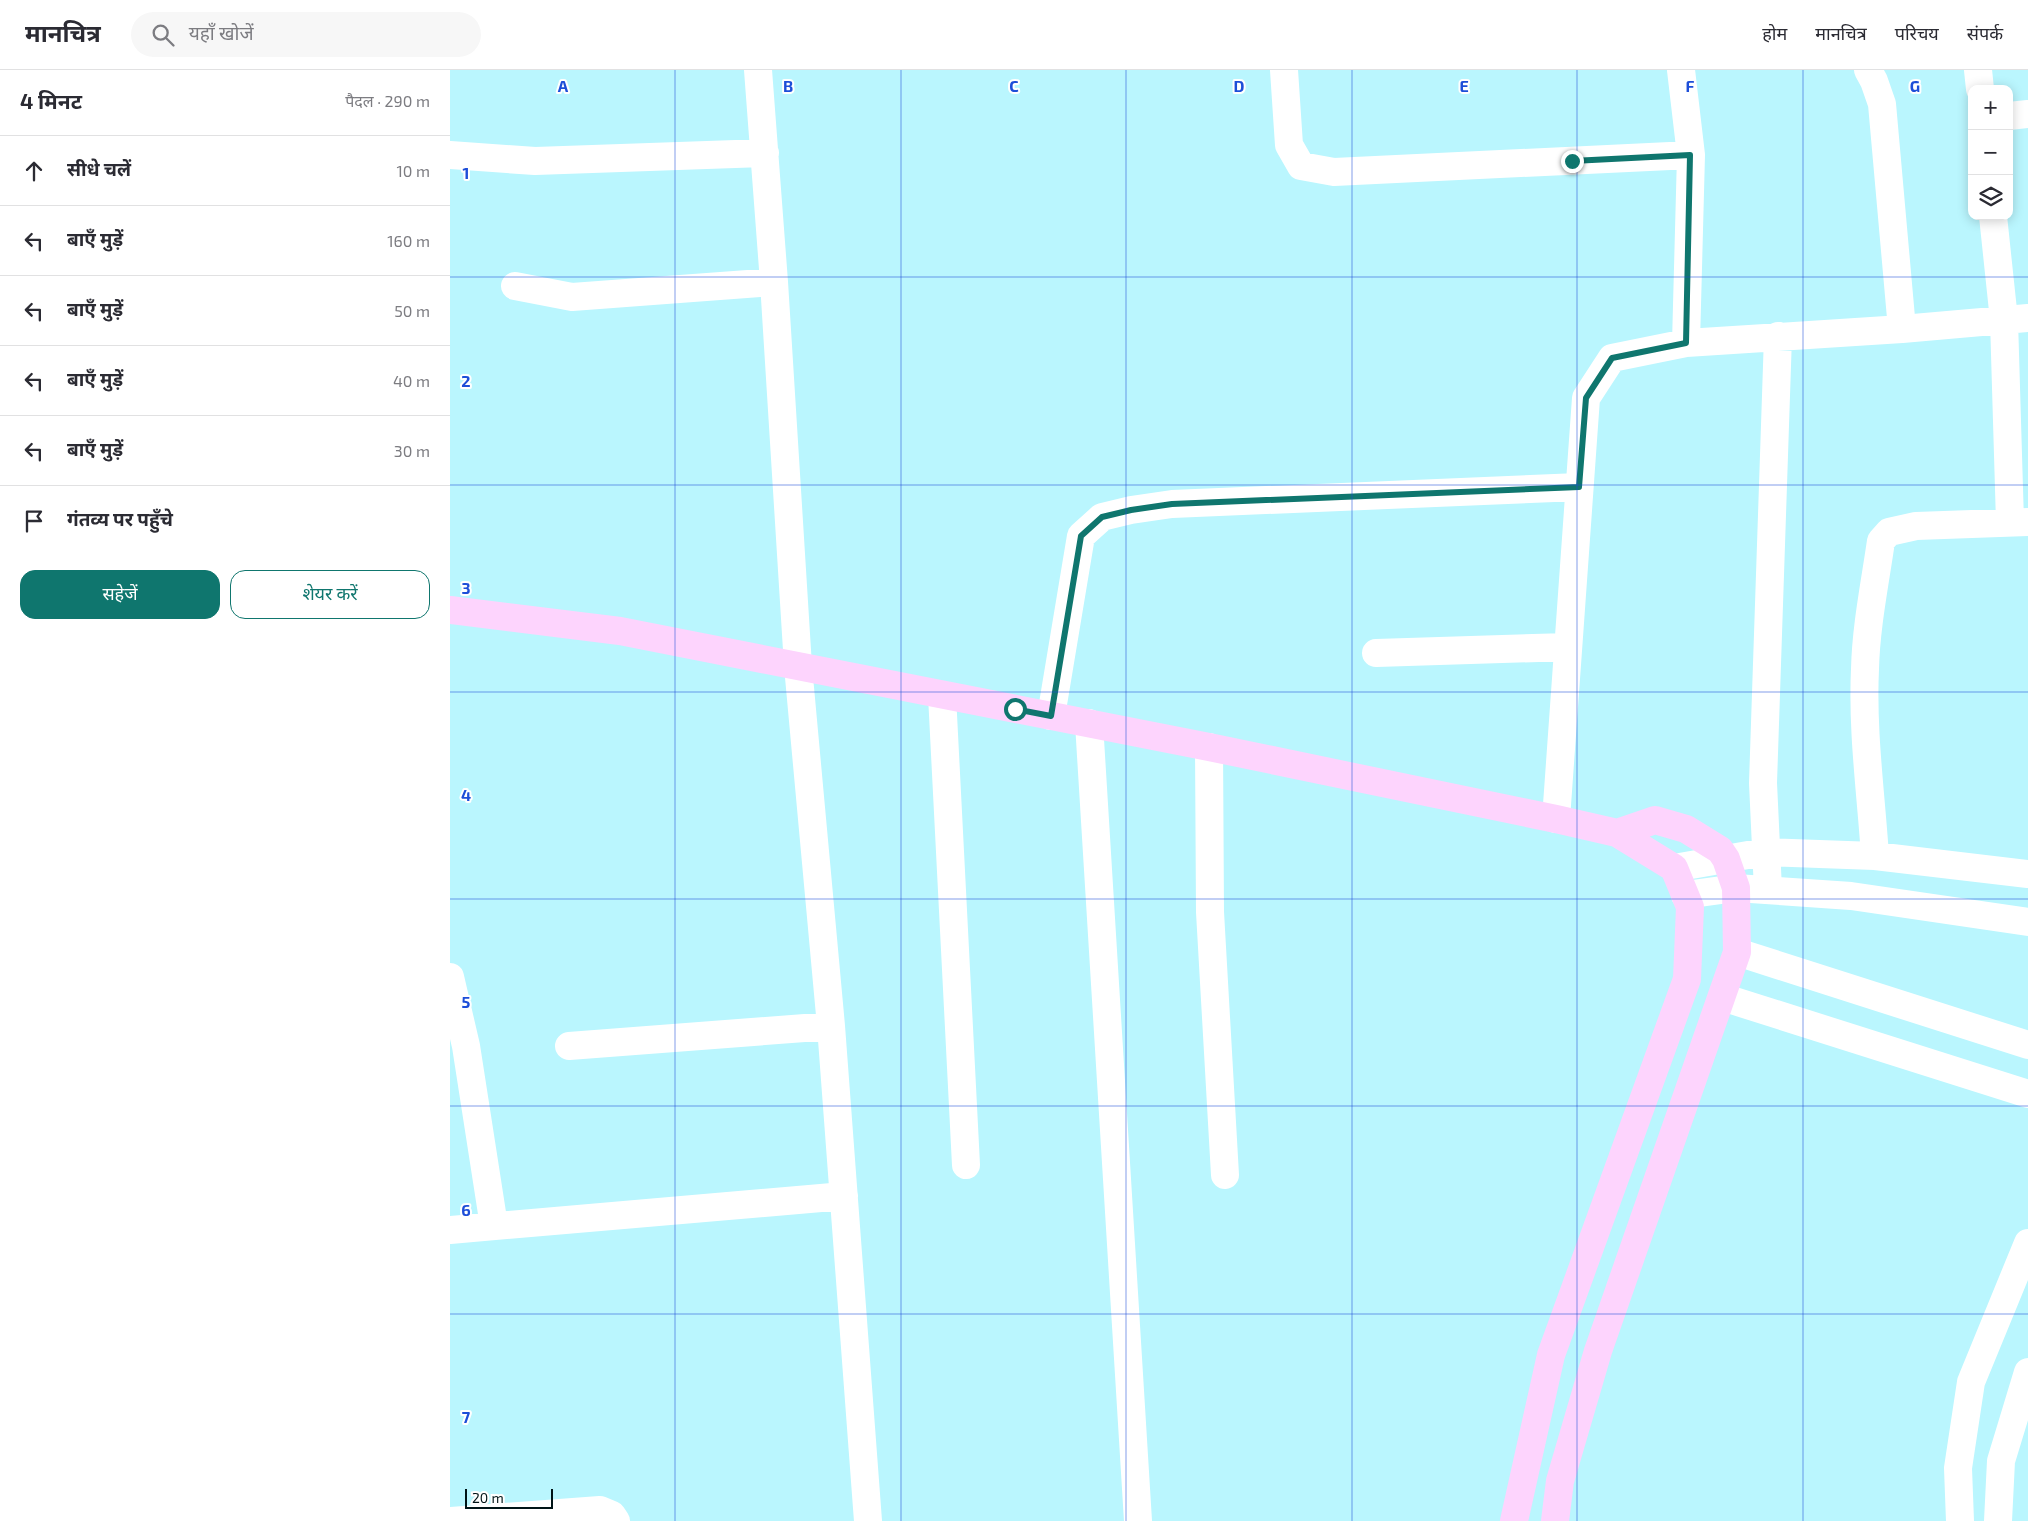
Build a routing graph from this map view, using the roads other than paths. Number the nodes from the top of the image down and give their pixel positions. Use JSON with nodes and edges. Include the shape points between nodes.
{"nodes":[{"id":1,"x":758,"y":70,"type":"edge"},
{"id":2,"x":1284,"y":70,"type":"edge"},
{"id":3,"x":1681,"y":70,"type":"edge"},
{"id":4,"x":1868,"y":70,"type":"edge"},
{"id":5,"x":1978,"y":70,"type":"edge"},
{"id":6,"x":1980,"y":85,"type":"edge"},
{"id":7,"x":2028,"y":114,"type":"edge"},
{"id":8,"x":2013,"y":116,"type":"edge"},
{"id":9,"x":765,"y":153,"type":"junction"},
{"id":10,"x":450,"y":155,"type":"edge"},
{"id":11,"x":1690,"y":155,"type":"junction"},
{"id":12,"x":1994,"y":220,"type":"edge"},
{"id":13,"x":774,"y":282,"type":"junction"},
{"id":14,"x":515,"y":286,"type":"dead end"},
{"id":15,"x":2016,"y":319,"type":"edge"},
{"id":16,"x":1902,"y":330,"type":"junction"},
{"id":17,"x":1778,"y":336,"type":"junction"},
{"id":18,"x":1686,"y":343,"type":"junction"},
{"id":19,"x":1579,"y":487,"type":"junction"},
{"id":20,"x":2019,"y":522,"type":"edge"},
{"id":21,"x":450,"y":610,"type":"edge"},
{"id":22,"x":1568,"y":647,"type":"junction"},
{"id":23,"x":1376,"y":653,"type":"dead end"},
{"id":24,"x":798,"y":666,"type":"junction"},
{"id":25,"x":942,"y":695,"type":"junction"},
{"id":26,"x":1051,"y":716,"type":"junction"},
{"id":27,"x":1088,"y":723,"type":"junction"},
{"id":28,"x":1209,"y":747,"type":"junction"},
{"id":29,"x":1556,"y":819,"type":"junction"},
{"id":30,"x":1616,"y":833,"type":"junction"},
{"id":31,"x":1765,"y":852,"type":"junction"},
{"id":32,"x":1876,"y":856,"type":"junction"},
{"id":33,"x":1726,"y":859,"type":"junction"},
{"id":34,"x":1674,"y":868,"type":"junction"},
{"id":35,"x":2028,"y":874,"type":"edge"},
{"id":36,"x":1736,"y":888,"type":"junction"},
{"id":37,"x":1768,"y":890,"type":"junction"},
{"id":38,"x":1685,"y":895,"type":"junction"},
{"id":39,"x":2028,"y":922,"type":"edge"},
{"id":40,"x":1737,"y":952,"type":"junction"},
{"id":41,"x":450,"y":977,"type":"edge"},
{"id":42,"x":1722,"y":997,"type":"junction"},
{"id":43,"x":831,"y":1026,"type":"junction"},
{"id":44,"x":2028,"y":1045,"type":"edge"},
{"id":45,"x":569,"y":1046,"type":"dead end"},
{"id":46,"x":2028,"y":1094,"type":"edge"},
{"id":47,"x":966,"y":1165,"type":"dead end"},
{"id":48,"x":1225,"y":1174,"type":"dead end"},
{"id":49,"x":844,"y":1196,"type":"junction"},
{"id":50,"x":494,"y":1226,"type":"junction"},
{"id":51,"x":450,"y":1230,"type":"edge"},
{"id":52,"x":2028,"y":1243,"type":"edge"},
{"id":53,"x":2028,"y":1372,"type":"edge"},
{"id":54,"x":567,"y":1517,"type":"edge"},
{"id":55,"x":450,"y":1521,"type":"edge"},
{"id":56,"x":616,"y":1521,"type":"edge"},
{"id":57,"x":868,"y":1521,"type":"edge"},
{"id":58,"x":1138,"y":1521,"type":"edge"},
{"id":59,"x":1514,"y":1521,"type":"edge"},
{"id":60,"x":1554,"y":1521,"type":"edge"},
{"id":61,"x":1960,"y":1521,"type":"edge"},
{"id":62,"x":1998,"y":1521,"type":"edge"}],
"edges":[{"from":1,"to":9,"type":"street"},
{"from":2,"to":11,"type":"street","via":[[1289,145],[1301,166],[1334,172]]},
{"from":3,"to":11,"type":"street"},
{"from":4,"to":16,"type":"street","via":[[1882,104]]},
{"from":5,"to":6,"type":"street"},
{"from":7,"to":8,"type":"street"},
{"from":9,"to":10,"type":"street","via":[[535,161]]},
{"from":9,"to":13,"type":"street"},
{"from":11,"to":18,"type":"street"},
{"from":12,"to":15,"type":"street"},
{"from":13,"to":14,"type":"street","via":[[572,297]]},
{"from":13,"to":24,"type":"street"},
{"from":15,"to":16,"type":"street"},
{"from":15,"to":20,"type":"street"},
{"from":16,"to":17,"type":"street"},
{"from":17,"to":18,"type":"street"},
{"from":17,"to":31,"type":"street","via":[[1763,783]]},
{"from":18,"to":19,"type":"street","via":[[1612,358],[1586,398]]},
{"from":19,"to":22,"type":"street"},
{"from":19,"to":26,"type":"street","via":[[1172,504],[1102,517],[1081,536]]},
{"from":20,"to":32,"type":"street","via":[[1916,526],[1889,532],[1880,541],[1865,671],[1865,718]]},
{"from":21,"to":24,"type":"main road","via":[[620,631]]},
{"from":22,"to":23,"type":"street"},
{"from":22,"to":29,"type":"street"},
{"from":24,"to":25,"type":"main road"},
{"from":24,"to":43,"type":"street"},
{"from":25,"to":26,"type":"main road"},
{"from":25,"to":47,"type":"street"},
{"from":26,"to":27,"type":"main road"},
{"from":27,"to":28,"type":"main road"},
{"from":27,"to":58,"type":"street"},
{"from":28,"to":29,"type":"main road"},
{"from":28,"to":48,"type":"street","via":[[1210,912]]},
{"from":29,"to":30,"type":"main road"},
{"from":30,"to":33,"type":"main road","via":[[1655,820],[1686,830],[1720,850]]},
{"from":30,"to":34,"type":"main road"},
{"from":31,"to":32,"type":"street"},
{"from":31,"to":33,"type":"street"},
{"from":31,"to":37,"type":"street"},
{"from":32,"to":35,"type":"street"},
{"from":33,"to":34,"type":"street"},
{"from":33,"to":36,"type":"main road"},
{"from":34,"to":38,"type":"main road"},
{"from":36,"to":37,"type":"street"},
{"from":36,"to":38,"type":"street"},
{"from":36,"to":40,"type":"main road"},
{"from":37,"to":39,"type":"street","via":[[1851,896]]},
{"from":38,"to":59,"type":"main road","via":[[1690,907],[1687,979],[1551,1355]]},
{"from":40,"to":42,"type":"main road"},
{"from":40,"to":44,"type":"street"},
{"from":41,"to":50,"type":"street","via":[[466,1046]]},
{"from":42,"to":46,"type":"street"},
{"from":42,"to":60,"type":"main road","via":[[1598,1351],[1560,1481]]},
{"from":43,"to":45,"type":"street"},
{"from":43,"to":49,"type":"street"},
{"from":49,"to":50,"type":"street"},
{"from":49,"to":57,"type":"street"},
{"from":50,"to":51,"type":"street"},
{"from":52,"to":61,"type":"street","via":[[1971,1382],[1958,1468]]},
{"from":53,"to":62,"type":"street","via":[[2001,1461]]},
{"from":54,"to":55,"type":"street"},
{"from":54,"to":56,"type":"street","via":[[600,1510],[612,1515]]}]}
